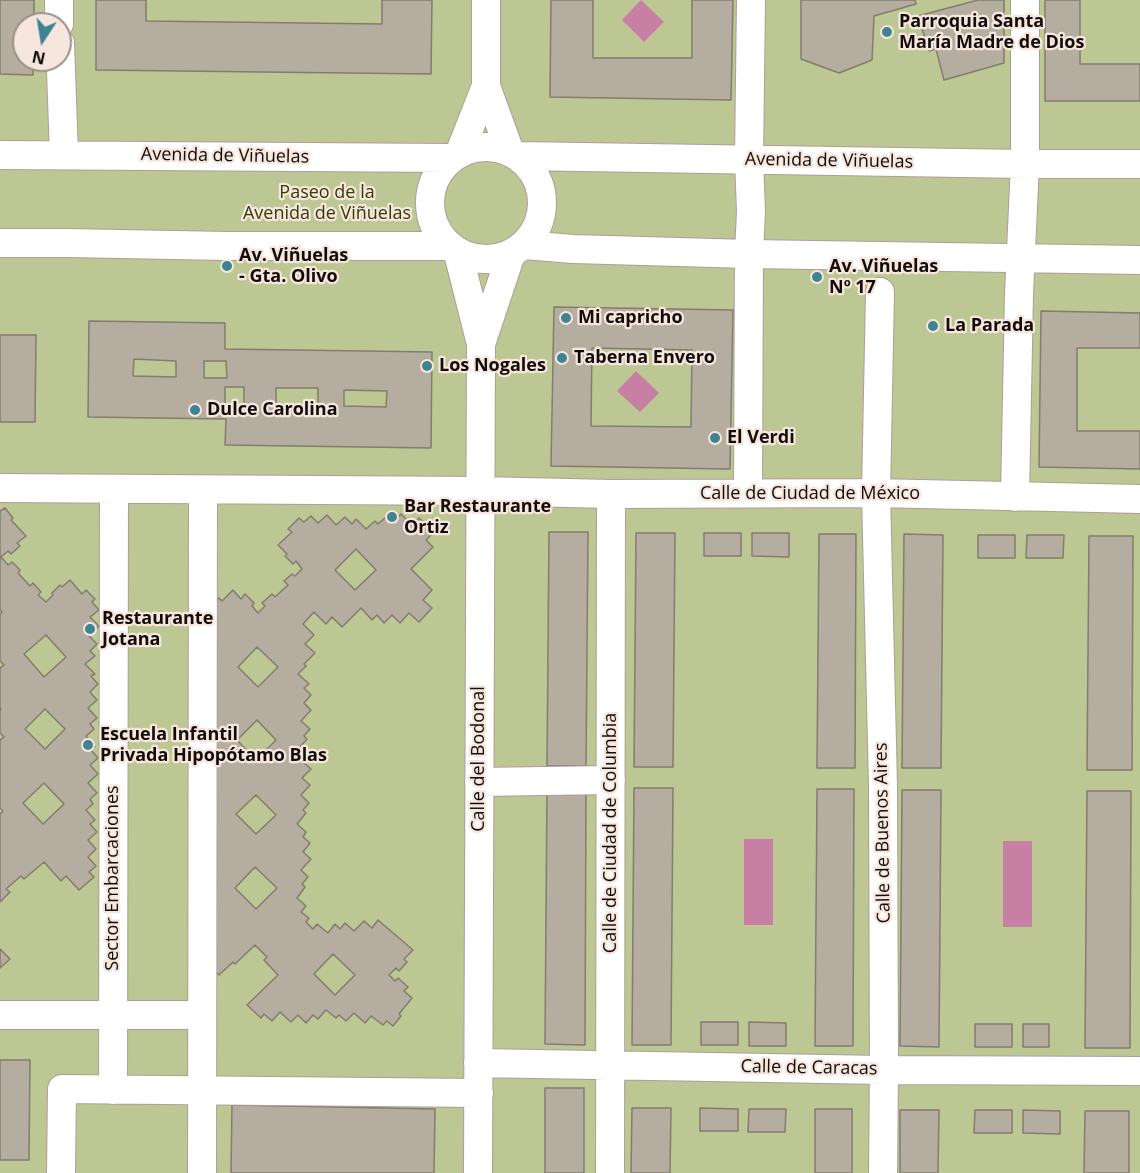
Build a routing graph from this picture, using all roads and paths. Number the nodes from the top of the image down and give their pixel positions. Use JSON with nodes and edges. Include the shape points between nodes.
{"nodes":[{"id":1,"x":486,"y":0,"type":"edge"},
{"id":2,"x":751,"y":0,"type":"edge"},
{"id":3,"x":1025,"y":0,"type":"edge"},
{"id":4,"x":61,"y":72,"type":"edge"},
{"id":5,"x":486,"y":86,"type":"junction"},
{"id":6,"x":64,"y":154,"type":"junction"},
{"id":7,"x":514,"y":154,"type":"junction"},
{"id":8,"x":0,"y":155,"type":"edge"},
{"id":9,"x":455,"y":155,"type":"junction"},
{"id":10,"x":749,"y":160,"type":"junction"},
{"id":11,"x":1025,"y":164,"type":"junction"},
{"id":12,"x":1140,"y":164,"type":"edge"},
{"id":13,"x":0,"y":243,"type":"edge"},
{"id":14,"x":453,"y":249,"type":"junction"},
{"id":15,"x":518,"y":250,"type":"junction"},
{"id":16,"x":749,"y":254,"type":"junction"},
{"id":17,"x":1021,"y":258,"type":"junction"},
{"id":18,"x":1140,"y":260,"type":"edge"},
{"id":19,"x":880,"y":292,"type":"dead end"},
{"id":20,"x":481,"y":344,"type":"junction"},
{"id":21,"x":0,"y":488,"type":"edge"},
{"id":22,"x":114,"y":489,"type":"junction"},
{"id":23,"x":203,"y":490,"type":"junction"},
{"id":24,"x":480,"y":491,"type":"junction"},
{"id":25,"x":748,"y":493,"type":"junction"},
{"id":26,"x":876,"y":493,"type":"junction"},
{"id":27,"x":611,"y":494,"type":"junction"},
{"id":28,"x":1015,"y":496,"type":"junction"},
{"id":29,"x":1140,"y":499,"type":"edge"},
{"id":30,"x":611,"y":780,"type":"junction"},
{"id":31,"x":479,"y":782,"type":"junction"},
{"id":32,"x":113,"y":1014,"type":"junction"},
{"id":33,"x":0,"y":1015,"type":"edge"},
{"id":34,"x":202,"y":1015,"type":"junction"},
{"id":35,"x":478,"y":1063,"type":"junction"},
{"id":36,"x":611,"y":1065,"type":"junction"},
{"id":37,"x":884,"y":1070,"type":"junction"},
{"id":38,"x":1140,"y":1071,"type":"edge"},
{"id":39,"x":113,"y":1090,"type":"junction"},
{"id":40,"x":202,"y":1090,"type":"junction"},
{"id":41,"x":479,"y":1093,"type":"junction"},
{"id":42,"x":62,"y":1173,"type":"edge"},
{"id":43,"x":202,"y":1173,"type":"edge"},
{"id":44,"x":478,"y":1173,"type":"edge"},
{"id":45,"x":610,"y":1173,"type":"edge"},
{"id":46,"x":883,"y":1173,"type":"edge"}],
"edges":[{"from":1,"to":5,"type":"street"},
{"from":2,"to":10,"type":"street"},
{"from":3,"to":11,"type":"street"},
{"from":4,"to":6,"type":"street"},
{"from":5,"to":7,"type":"street"},
{"from":5,"to":9,"type":"street"},
{"from":6,"to":8,"type":"street","name":"Avenida de Viñuelas"},
{"from":6,"to":9,"type":"street","name":"Avenida de Viñuelas"},
{"from":7,"to":9,"type":"street","via":[[493,147],[476,147]]},
{"from":7,"to":10,"type":"street","name":"Avenida de Viñuelas"},
{"from":7,"to":15,"type":"street","via":[[533,171],[540,186],[542,209],[533,234]]},
{"from":9,"to":14,"type":"street","via":[[439,171],[431,188],[429,208],[438,235]]},
{"from":10,"to":11,"type":"street","name":"Avenida de Viñuelas"},
{"from":10,"to":16,"type":"street"},
{"from":11,"to":12,"type":"street","name":"Avenida de Viñuelas"},
{"from":11,"to":17,"type":"street"},
{"from":13,"to":14,"type":"street"},
{"from":14,"to":15,"type":"street","via":[[476,259],[494,259]]},
{"from":14,"to":20,"type":"street","name":"Calle del Bodonal"},
{"from":15,"to":16,"type":"street"},
{"from":15,"to":20,"type":"street","name":"Calle del Bodonal"},
{"from":16,"to":17,"type":"street"},
{"from":16,"to":25,"type":"street"},
{"from":17,"to":18,"type":"street"},
{"from":17,"to":28,"type":"street"},
{"from":19,"to":26,"type":"street","name":"Calle de Buenos Aires"},
{"from":20,"to":24,"type":"street","name":"Calle del Bodonal"},
{"from":21,"to":22,"type":"street"},
{"from":22,"to":23,"type":"street"},
{"from":22,"to":32,"type":"street","name":"Sector Embarcaciones"},
{"from":23,"to":24,"type":"street"},
{"from":23,"to":34,"type":"street"},
{"from":24,"to":27,"type":"street","name":"Calle de Ciudad de México"},
{"from":24,"to":31,"type":"street","name":"Calle del Bodonal"},
{"from":25,"to":26,"type":"street","name":"Calle de Ciudad de México"},
{"from":25,"to":27,"type":"street","name":"Calle de Ciudad de México"},
{"from":26,"to":28,"type":"street","name":"Calle de Ciudad de México"},
{"from":26,"to":37,"type":"street","name":"Calle de Buenos Aires"},
{"from":27,"to":30,"type":"street","name":"Calle de Ciudad de Columbia"},
{"from":28,"to":29,"type":"street","name":"Calle de Ciudad de México"},
{"from":30,"to":31,"type":"street"},
{"from":30,"to":36,"type":"street","name":"Calle de Ciudad de Columbia"},
{"from":31,"to":35,"type":"street","name":"Calle del Bodonal"},
{"from":32,"to":33,"type":"street"},
{"from":32,"to":34,"type":"street"},
{"from":32,"to":39,"type":"street","name":"Sector Embarcaciones"},
{"from":34,"to":40,"type":"street"},
{"from":35,"to":36,"type":"street","name":"Calle de Caracas"},
{"from":35,"to":41,"type":"street","name":"Calle del Bodonal"},
{"from":36,"to":37,"type":"street","name":"Calle de Caracas"},
{"from":36,"to":45,"type":"street","name":"Calle de Ciudad de Columbia"},
{"from":37,"to":38,"type":"street","name":"Calle de Caracas"},
{"from":37,"to":46,"type":"street","name":"Calle de Buenos Aires"},
{"from":39,"to":40,"type":"street"},
{"from":39,"to":42,"type":"street","via":[[62,1089]]},
{"from":40,"to":41,"type":"street"},
{"from":40,"to":43,"type":"street"},
{"from":41,"to":44,"type":"street","name":"Calle del Bodonal"}]}
